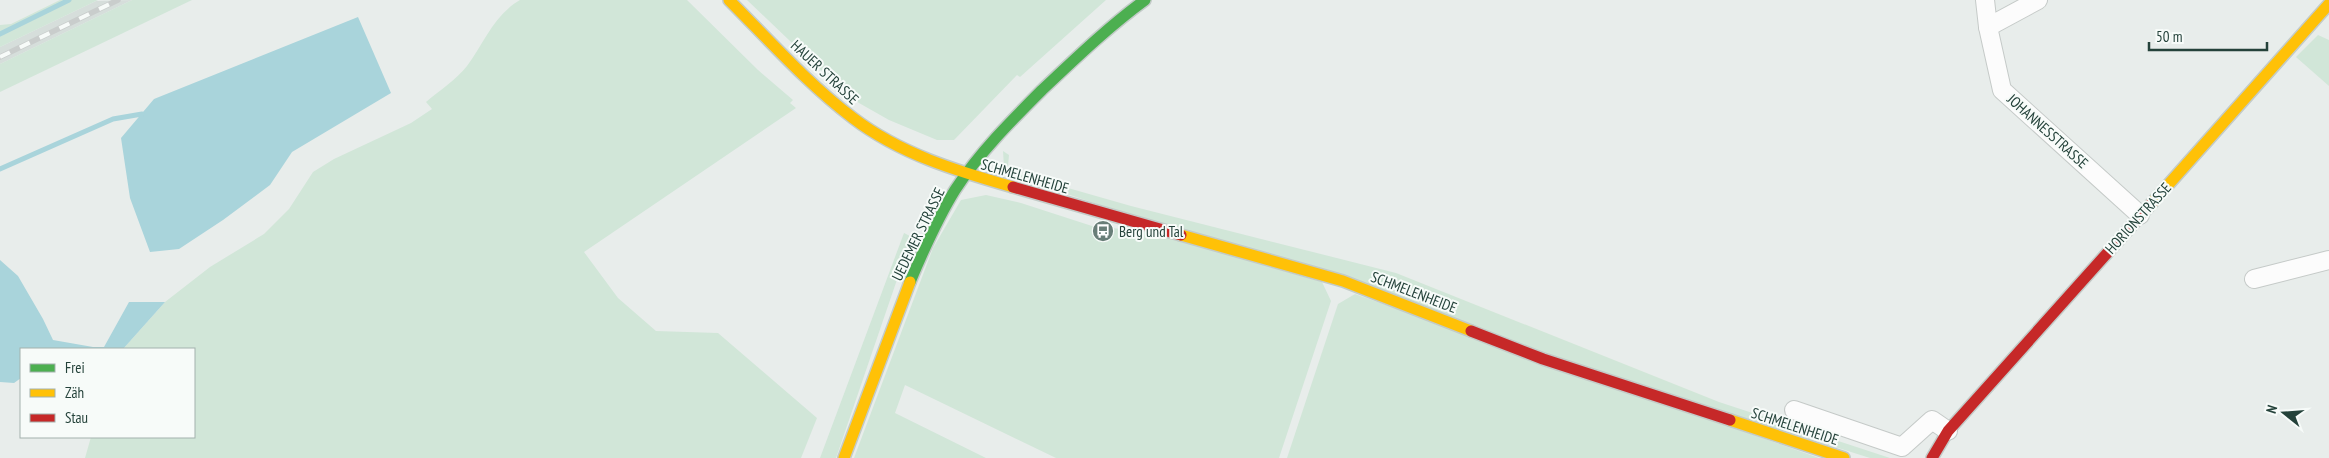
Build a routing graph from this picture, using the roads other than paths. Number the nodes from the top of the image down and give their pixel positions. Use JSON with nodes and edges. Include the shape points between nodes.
{"nodes":[{"id":1,"x":729,"y":0,"type":"edge"},
{"id":2,"x":1144,"y":0,"type":"edge"},
{"id":3,"x":1985,"y":0,"type":"edge"},
{"id":4,"x":2038,"y":0,"type":"edge"},
{"id":5,"x":2325,"y":10,"type":"edge"},
{"id":6,"x":1988,"y":27,"type":"junction"},
{"id":7,"x":967,"y":174,"type":"junction"},
{"id":8,"x":2140,"y":215,"type":"junction"},
{"id":9,"x":2329,"y":260,"type":"edge"},
{"id":10,"x":2254,"y":278,"type":"dead end"},
{"id":11,"x":1794,"y":410,"type":"dead end"},
{"id":12,"x":1948,"y":432,"type":"junction"},
{"id":13,"x":844,"y":458,"type":"edge"},
{"id":14,"x":1844,"y":458,"type":"edge"},
{"id":15,"x":1932,"y":458,"type":"edge"}],
"edges":[{"from":1,"to":7,"type":"street","name":"HAUER STRASSE","via":[[826,96],[854,119],[913,153]]},
{"from":2,"to":7,"type":"street","name":"UEDEMER STRASSE","via":[[1104,32],[999,132]]},
{"from":3,"to":6,"type":"street","name":"JOHANNESSTRASSE"},
{"from":4,"to":6,"type":"street"},
{"from":5,"to":8,"type":"street","name":"HORIONSTRASSE"},
{"from":6,"to":8,"type":"street","name":"JOHANNESSTRASSE","via":[[2002,90]]},
{"from":7,"to":13,"type":"street","name":"UEDEMER STRASSE","via":[[945,208],[920,258]]},
{"from":7,"to":14,"type":"street","name":"SCHMELENHEIDE","via":[[1343,281],[1543,359]]},
{"from":8,"to":12,"type":"street","name":"HORIONSTRASSE"},
{"from":9,"to":10,"type":"street"},
{"from":11,"to":12,"type":"street","via":[[1902,448],[1932,420]]},
{"from":12,"to":15,"type":"street","name":"HORIONSTRASSE"}]}
